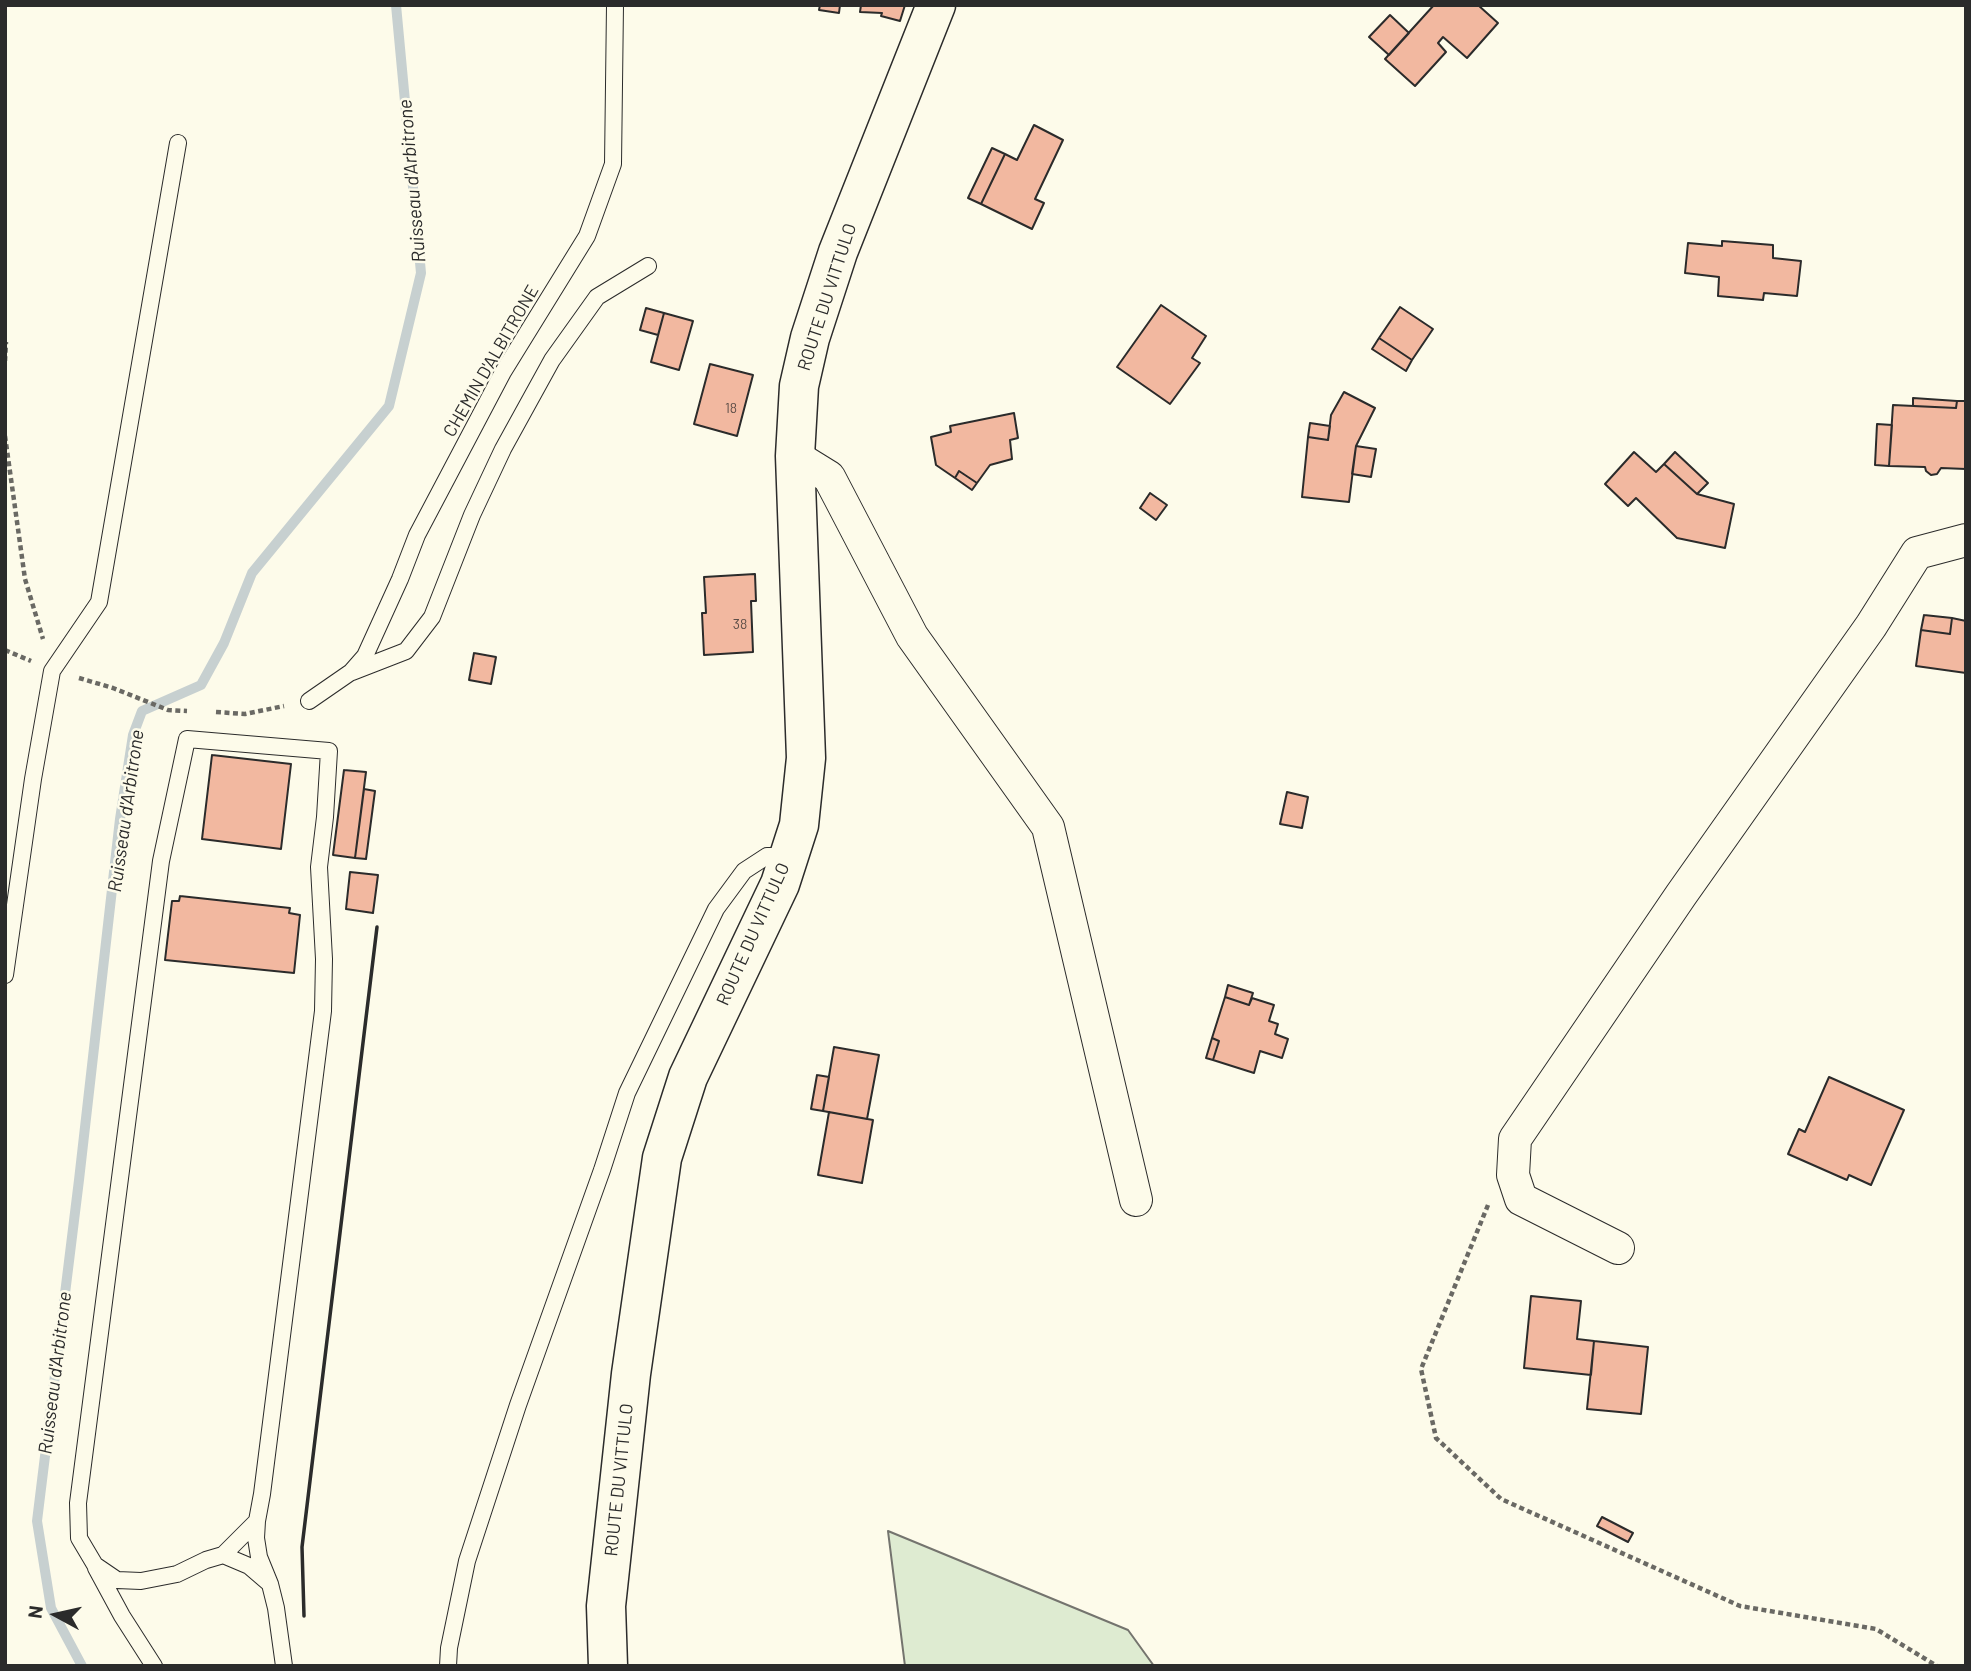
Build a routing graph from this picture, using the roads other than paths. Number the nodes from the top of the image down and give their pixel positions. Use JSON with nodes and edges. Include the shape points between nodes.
{"nodes":[{"id":1,"x":615,"y":5,"type":"edge"},
{"id":2,"x":936,"y":5,"type":"edge"},
{"id":3,"x":178,"y":143,"type":"dead end"},
{"id":4,"x":648,"y":266,"type":"dead end"},
{"id":5,"x":795,"y":456,"type":"junction"},
{"id":6,"x":1966,"y":540,"type":"edge"},
{"id":7,"x":351,"y":672,"type":"junction"},
{"id":8,"x":309,"y":701,"type":"road end"},
{"id":9,"x":788,"y":856,"type":"junction"},
{"id":10,"x":5,"y":975,"type":"edge"},
{"id":11,"x":1136,"y":1200,"type":"dead end"},
{"id":12,"x":1618,"y":1248,"type":"dead end"},
{"id":13,"x":257,"y":1521,"type":"junction"},
{"id":14,"x":223,"y":1555,"type":"junction"},
{"id":15,"x":94,"y":1565,"type":"junction"},
{"id":16,"x":270,"y":1584,"type":"junction"},
{"id":17,"x":153,"y":1666,"type":"edge"},
{"id":18,"x":284,"y":1666,"type":"edge"},
{"id":19,"x":447,"y":1666,"type":"edge"},
{"id":20,"x":608,"y":1666,"type":"edge"}],
"edges":[{"from":1,"to":7,"type":"lane","name":"CHEMIN D'ALBITRONE","via":[[613,164],[587,236],[503,372],[417,535],[378,631]]},
{"from":2,"to":5,"type":"street","name":"ROUTE DU VITTULO","via":[[838,252],[810,338],[799,386]]},
{"from":3,"to":10,"type":"lane","via":[[99,602],[52,671]]},
{"from":4,"to":7,"type":"lane","via":[[597,297],[552,360],[472,515],[432,617],[406,651]]},
{"from":5,"to":9,"type":"street","name":"ROUTE DU VITTULO","via":[[806,758],[799,825]]},
{"from":5,"to":11,"type":"street","via":[[829,477],[912,636],[1048,827]]},
{"from":6,"to":12,"type":"street","via":[[1917,553],[1515,1139],[1513,1175],[1521,1199]]},
{"from":7,"to":8,"type":"lane","name":"CHEMIN D'ALBITRONE"},
{"from":9,"to":19,"type":"lane","via":[[767,856],[744,870],[716,909],[627,1093],[467,1561]]},
{"from":9,"to":20,"type":"street","name":"ROUTE DU VITTULO","via":[[688,1077],[662,1158],[631,1374],[606,1606]]},
{"from":13,"to":14,"type":"lane"},
{"from":13,"to":15,"type":"lane","via":[[323,1011],[319,867],[329,751],[187,739],[160,861],[78,1503],[79,1538]]},
{"from":13,"to":16,"type":"lane","via":[[259,1556]]},
{"from":14,"to":15,"type":"lane","via":[[177,1574],[141,1581],[117,1580]]},
{"from":14,"to":16,"type":"lane","via":[[248,1566]]},
{"from":15,"to":17,"type":"lane"},
{"from":16,"to":18,"type":"lane"}]}
